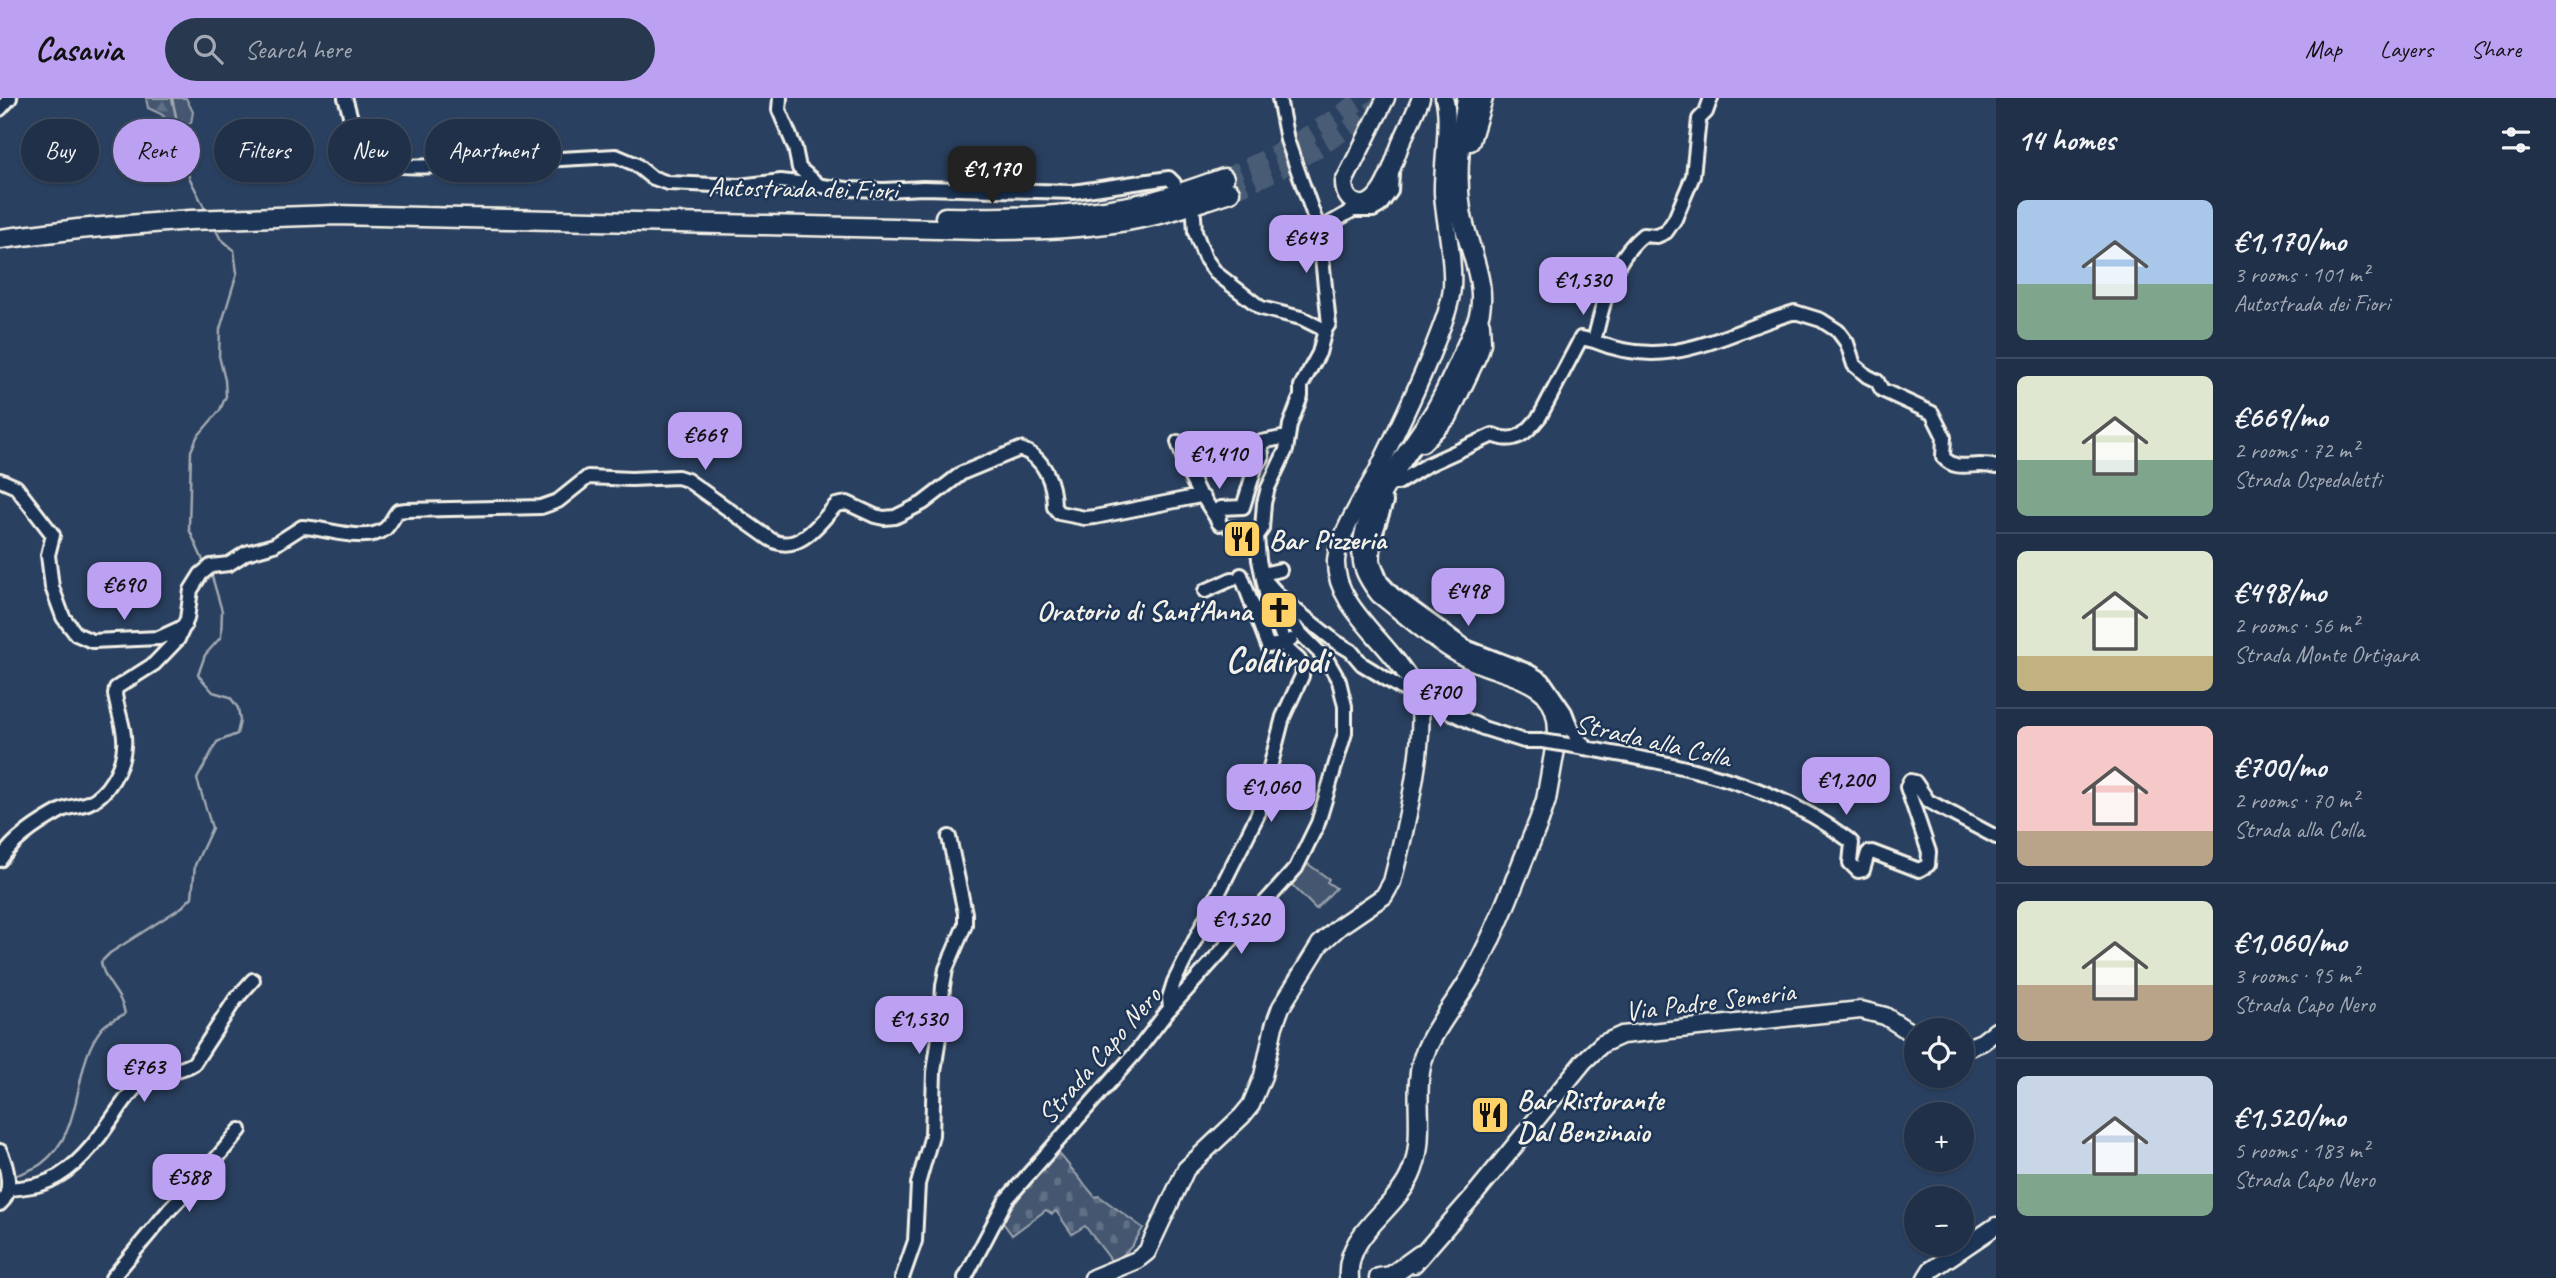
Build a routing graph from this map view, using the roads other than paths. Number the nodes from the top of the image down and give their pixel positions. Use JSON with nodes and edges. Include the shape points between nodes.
{"nodes":[{"id":1,"x":10,"y":98,"type":"edge"},
{"id":2,"x":345,"y":98,"type":"edge"},
{"id":3,"x":780,"y":98,"type":"edge"},
{"id":4,"x":1279,"y":98,"type":"edge"},
{"id":5,"x":1385,"y":98,"type":"edge"},
{"id":6,"x":1421,"y":98,"type":"edge"},
{"id":7,"x":1444,"y":98,"type":"edge"},
{"id":8,"x":1467,"y":98,"type":"edge"},
{"id":9,"x":1473,"y":98,"type":"edge"},
{"id":10,"x":1483,"y":98,"type":"edge"},
{"id":11,"x":1711,"y":98,"type":"edge"},
{"id":12,"x":0,"y":109,"type":"edge"},
{"id":13,"x":1462,"y":132,"type":"junction"},
{"id":14,"x":1392,"y":170,"type":"junction"},
{"id":15,"x":1174,"y":183,"type":"dead end"},
{"id":16,"x":820,"y":186,"type":"junction"},
{"id":17,"x":1459,"y":192,"type":"junction"},
{"id":18,"x":1194,"y":216,"type":"dead end"},
{"id":19,"x":0,"y":228,"type":"edge"},
{"id":20,"x":1319,"y":230,"type":"junction"},
{"id":21,"x":0,"y":239,"type":"edge"},
{"id":22,"x":1325,"y":330,"type":"junction"},
{"id":23,"x":1594,"y":341,"type":"junction"},
{"id":24,"x":1287,"y":437,"type":"junction"},
{"id":25,"x":1178,"y":442,"type":"dead end"},
{"id":26,"x":1996,"y":467,"type":"edge"},
{"id":27,"x":0,"y":480,"type":"edge"},
{"id":28,"x":1200,"y":496,"type":"junction"},
{"id":29,"x":1223,"y":525,"type":"junction"},
{"id":30,"x":1257,"y":536,"type":"junction"},
{"id":31,"x":1280,"y":570,"type":"dead end"},
{"id":32,"x":1263,"y":574,"type":"junction"},
{"id":33,"x":1237,"y":577,"type":"junction"},
{"id":34,"x":1205,"y":591,"type":"dead end"},
{"id":35,"x":1281,"y":598,"type":"junction"},
{"id":36,"x":185,"y":626,"type":"junction"},
{"id":37,"x":1301,"y":634,"type":"junction"},
{"id":38,"x":1284,"y":644,"type":"junction"},
{"id":39,"x":1418,"y":696,"type":"junction"},
{"id":40,"x":1587,"y":748,"type":"junction"},
{"id":41,"x":1996,"y":837,"type":"edge"},
{"id":42,"x":949,"y":838,"type":"dead end"},
{"id":43,"x":0,"y":860,"type":"edge"},
{"id":44,"x":253,"y":980,"type":"dead end"},
{"id":45,"x":1170,"y":1009,"type":"junction"},
{"id":46,"x":1904,"y":1028,"type":"edge"},
{"id":47,"x":1996,"y":1031,"type":"edge"},
{"id":48,"x":1974,"y":1045,"type":"edge"},
{"id":49,"x":240,"y":1130,"type":"dead end"},
{"id":50,"x":1,"y":1153,"type":"edge"},
{"id":51,"x":9,"y":1189,"type":"junction"},
{"id":52,"x":0,"y":1204,"type":"edge"},
{"id":53,"x":1996,"y":1226,"type":"edge"},
{"id":54,"x":1420,"y":1255,"type":"junction"},
{"id":55,"x":112,"y":1278,"type":"edge"},
{"id":56,"x":902,"y":1278,"type":"edge"},
{"id":57,"x":965,"y":1278,"type":"edge"},
{"id":58,"x":1093,"y":1278,"type":"edge"},
{"id":59,"x":1367,"y":1278,"type":"edge"},
{"id":60,"x":1402,"y":1278,"type":"edge"},
{"id":61,"x":1926,"y":1278,"type":"edge"}],
"edges":[{"from":1,"to":12,"type":"street"},
{"from":2,"to":16,"type":"street","via":[[360,145],[369,156],[394,166],[434,166],[453,155],[523,161],[616,156],[668,183],[739,186],[781,181]]},
{"from":3,"to":16,"type":"street","via":[[779,110],[797,164]]},
{"from":4,"to":20,"type":"street","via":[[1287,140]]},
{"from":5,"to":14,"type":"main road","via":[[1346,176],[1345,193],[1353,202],[1370,202]]},
{"from":6,"to":14,"type":"main road"},
{"from":7,"to":39,"type":"main road","via":[[1443,192],[1452,288],[1429,361],[1373,485],[1337,551],[1337,576],[1353,609],[1408,674]]},
{"from":8,"to":13,"type":"highway"},
{"from":9,"to":13,"type":"highway"},
{"from":10,"to":17,"type":"highway"},
{"from":11,"to":23,"type":"street","via":[[1699,119],[1693,176],[1675,219],[1667,232],[1643,235],[1628,250],[1608,287]]},
{"from":13,"to":17,"type":"highway"},
{"from":14,"to":20,"type":"street","via":[[1391,191],[1381,206],[1353,210]]},
{"from":15,"to":16,"type":"street","via":[[1169,178],[1073,192]]},
{"from":17,"to":59,"type":"highway","via":[[1480,289],[1478,353],[1448,416],[1403,458],[1385,486],[1364,532],[1363,565],[1380,594],[1454,650],[1538,687],[1552,702],[1558,732],[1539,821],[1481,959],[1426,1051],[1419,1082],[1420,1140],[1415,1163],[1405,1186],[1357,1242],[1352,1255],[1356,1269]]},
{"from":18,"to":22,"type":"street","via":[[1205,258],[1216,272],[1261,308],[1301,318]]},
{"from":19,"to":21,"type":"highway","name":"Autostrada dei Fiori","via":[[129,213],[286,204],[1033,217],[1133,205],[1227,185],[1147,217],[1043,229],[335,215],[243,216]]},
{"from":20,"to":22,"type":"street","via":[[1329,316]]},
{"from":22,"to":24,"type":"street","via":[[1301,386]]},
{"from":23,"to":26,"type":"street","via":[[1657,355],[1688,350],[1795,312],[1807,314],[1838,331],[1854,365],[1882,390],[1932,413],[1944,437],[1942,457],[1948,463]]},
{"from":23,"to":40,"type":"street","via":[[1581,338],[1540,416],[1522,434],[1504,440],[1493,435],[1395,483],[1374,538],[1373,561],[1381,581],[1393,594],[1466,647],[1543,680],[1573,733]]},
{"from":24,"to":29,"type":"street","via":[[1261,442],[1262,457],[1243,507],[1221,508]]},
{"from":24,"to":30,"type":"street"},
{"from":25,"to":28,"type":"street"},
{"from":27,"to":36,"type":"street","via":[[16,487],[52,535],[48,555],[52,587],[63,617],[76,634],[92,641],[159,638]]},
{"from":28,"to":29,"type":"street"},
{"from":28,"to":36,"type":"street","via":[[1094,517],[1059,513],[1051,479],[1034,457],[1020,449],[962,473],[923,503],[895,517],[884,519],[841,503],[805,537],[779,545],[687,480],[588,477],[558,501],[541,507],[406,510],[374,533],[345,535],[302,527],[274,545],[246,553],[229,564],[211,566],[198,576]]},
{"from":29,"to":30,"type":"street"},
{"from":30,"to":32,"type":"street"},
{"from":31,"to":32,"type":"street"},
{"from":32,"to":33,"type":"street"},
{"from":32,"to":35,"type":"street","name":"Strada Capo Nero"},
{"from":32,"to":38,"type":"street"},
{"from":33,"to":34,"type":"street"},
{"from":33,"to":38,"type":"street","via":[[1268,646]]},
{"from":35,"to":37,"type":"street","name":"Strada Capo Nero"},
{"from":35,"to":39,"type":"street","name":"Strada alla Colla","via":[[1362,664]]},
{"from":36,"to":43,"type":"street","via":[[154,664],[116,688],[124,748],[112,781],[89,803],[64,809],[18,839]]},
{"from":37,"to":38,"type":"street"},
{"from":37,"to":45,"type":"street","name":"Strada Capo Nero","via":[[1327,660],[1339,681],[1345,706],[1345,733],[1318,823],[1296,868]]},
{"from":38,"to":45,"type":"street","via":[[1299,660],[1302,676],[1283,717],[1258,814],[1174,982]]},
{"from":39,"to":40,"type":"street","name":"Strada alla Colla","bridge":true,"via":[[1483,728],[1524,741]]},
{"from":39,"to":58,"type":"main road","via":[[1418,753],[1388,889],[1374,905],[1320,944],[1281,1007],[1264,1076],[1251,1105],[1185,1169],[1147,1252]]},
{"from":40,"to":41,"type":"street","name":"Strada alla Colla","via":[[1700,770],[1796,806],[1852,843],[1850,863],[1858,871],[1872,852],[1912,869],[1928,865],[1929,852],[1907,787],[1910,781],[1916,782],[1928,801]]},
{"from":42,"to":56,"type":"street","via":[[965,925],[946,969],[933,1072],[932,1135],[918,1184],[915,1241]]},
{"from":44,"to":51,"type":"street","via":[[194,1063],[141,1082],[94,1145],[69,1168],[43,1184]]},
{"from":45,"to":57,"type":"street","name":"Strada Capo Nero","via":[[1006,1200]]},
{"from":46,"to":54,"type":"main road","name":"Via Padre Semeria","via":[[1885,1016],[1861,1010],[1622,1035],[1602,1044]]},
{"from":47,"to":48,"type":"main road"},
{"from":49,"to":55,"type":"street"},
{"from":50,"to":51,"type":"street"},
{"from":51,"to":52,"type":"street"},
{"from":53,"to":61,"type":"main road"},
{"from":54,"to":59,"type":"highway","via":[[1391,1276]]},
{"from":54,"to":60,"type":"main road","name":"Via Padre Semeria"}]}
